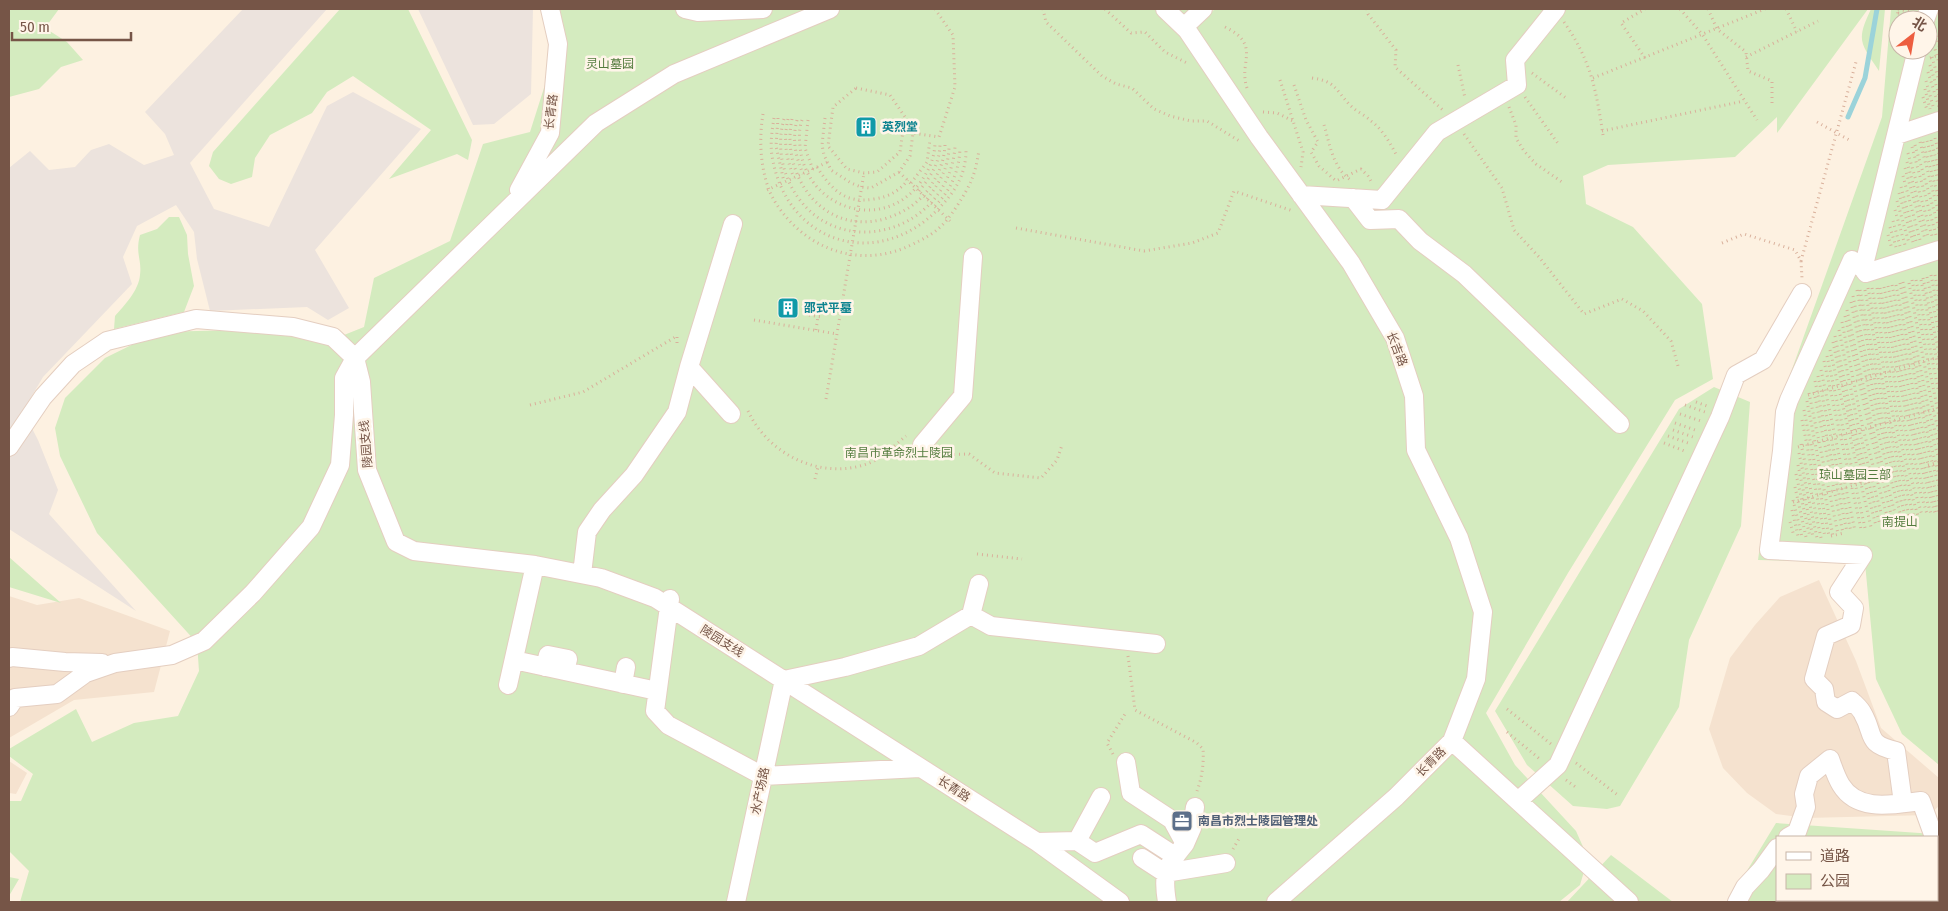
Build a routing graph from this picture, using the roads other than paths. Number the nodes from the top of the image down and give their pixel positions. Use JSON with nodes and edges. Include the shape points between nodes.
{"nodes":[{"id":1,"x":550,"y":9,"type":"edge"},
{"id":2,"x":684,"y":9,"type":"edge"},
{"id":3,"x":763,"y":9,"type":"edge"},
{"id":4,"x":830,"y":9,"type":"edge"},
{"id":5,"x":1165,"y":9,"type":"edge"},
{"id":6,"x":1203,"y":9,"type":"edge"},
{"id":7,"x":1556,"y":9,"type":"edge"},
{"id":8,"x":1184,"y":27,"type":"junction"},
{"id":9,"x":1920,"y":60,"type":"edge"},
{"id":10,"x":1938,"y":118,"type":"edge"},
{"id":11,"x":1902,"y":139,"type":"junction"},
{"id":12,"x":1356,"y":192,"type":"junction"},
{"id":13,"x":1301,"y":195,"type":"junction"},
{"id":14,"x":511,"y":206,"type":"junction"},
{"id":15,"x":733,"y":224,"type":"dead end"},
{"id":16,"x":973,"y":257,"type":"dead end"},
{"id":17,"x":1923,"y":264,"type":"edge"},
{"id":18,"x":1863,"y":269,"type":"junction"},
{"id":19,"x":1802,"y":293,"type":"road end"},
{"id":20,"x":354,"y":358,"type":"junction"},
{"id":21,"x":683,"y":360,"type":"junction"},
{"id":22,"x":739,"y":413,"type":"road end"},
{"id":23,"x":1620,"y":424,"type":"dead end"},
{"id":24,"x":9,"y":447,"type":"edge"},
{"id":25,"x":927,"y":450,"type":"road end"},
{"id":26,"x":535,"y":565,"type":"junction"},
{"id":27,"x":582,"y":574,"type":"junction"},
{"id":28,"x":979,"y":584,"type":"dead end"},
{"id":29,"x":669,"y":603,"type":"junction"},
{"id":30,"x":971,"y":614,"type":"junction"},
{"id":31,"x":1156,"y":644,"type":"dead end"},
{"id":32,"x":9,"y":658,"type":"edge"},
{"id":33,"x":514,"y":660,"type":"junction"},
{"id":34,"x":115,"y":663,"type":"junction"},
{"id":35,"x":784,"y":680,"type":"junction"},
{"id":36,"x":508,"y":685,"type":"dead end"},
{"id":37,"x":657,"y":691,"type":"junction"},
{"id":38,"x":9,"y":707,"type":"edge"},
{"id":39,"x":1452,"y":741,"type":"junction"},
{"id":40,"x":1126,"y":762,"type":"road end"},
{"id":41,"x":920,"y":768,"type":"junction"},
{"id":42,"x":763,"y":776,"type":"junction"},
{"id":43,"x":1101,"y":797,"type":"dead end"},
{"id":44,"x":1518,"y":801,"type":"junction"},
{"id":45,"x":1903,"y":803,"type":"junction"},
{"id":46,"x":1195,"y":807,"type":"road end"},
{"id":47,"x":1790,"y":836,"type":"edge"},
{"id":48,"x":1934,"y":836,"type":"edge"},
{"id":49,"x":1077,"y":841,"type":"junction"},
{"id":50,"x":1036,"y":842,"type":"junction"},
{"id":51,"x":1776,"y":849,"type":"edge"},
{"id":52,"x":1180,"y":850,"type":"junction"},
{"id":53,"x":1142,"y":858,"type":"dead end"},
{"id":54,"x":1226,"y":863,"type":"dead end"},
{"id":55,"x":1165,"y":873,"type":"junction"},
{"id":56,"x":736,"y":902,"type":"edge"},
{"id":57,"x":1120,"y":902,"type":"edge"},
{"id":58,"x":1167,"y":902,"type":"edge"},
{"id":59,"x":1276,"y":902,"type":"edge"},
{"id":60,"x":1629,"y":902,"type":"edge"},
{"id":61,"x":1737,"y":902,"type":"edge"}],
"edges":[{"from":1,"to":14,"type":"street","name":"长青路","via":[[558,44],[550,132]]},
{"from":2,"to":3,"type":"street","via":[[698,12]]},
{"from":4,"to":14,"type":"street","via":[[674,74],[596,123]]},
{"from":5,"to":8,"type":"street","name":"长吉路"},
{"from":6,"to":8,"type":"street"},
{"from":7,"to":12,"type":"street","via":[[1515,60],[1513,87],[1437,132],[1382,200]]},
{"from":8,"to":13,"type":"street","name":"长吉路"},
{"from":9,"to":11,"type":"street"},
{"from":10,"to":11,"type":"street"},
{"from":11,"to":18,"type":"street"},
{"from":12,"to":13,"type":"street"},
{"from":12,"to":23,"type":"street","via":[[1370,220],[1399,219],[1420,241],[1464,274]]},
{"from":13,"to":39,"type":"street","name":"长吉路","via":[[1351,263],[1395,338],[1414,396],[1416,450],[1459,538],[1483,612],[1476,679]]},
{"from":14,"to":20,"type":"street"},
{"from":15,"to":21,"type":"street"},
{"from":16,"to":25,"type":"street","via":[[963,396]]},
{"from":17,"to":18,"type":"street","via":[[1866,273]]},
{"from":18,"to":45,"type":"street","via":[[1852,260],[1785,412],[1769,550],[1820,541],[1862,555],[1839,592],[1854,608],[1851,626],[1826,636],[1814,678],[1824,689],[1826,702],[1837,709],[1852,701],[1864,714],[1870,736],[1882,748],[1896,750]]},
{"from":19,"to":44,"type":"street","via":[[1763,360],[1736,375],[1711,438],[1558,765]]},
{"from":20,"to":24,"type":"street","name":"陵园支线","via":[[333,336],[293,327],[196,320],[107,341],[73,364],[43,397]]},
{"from":20,"to":26,"type":"street","name":"陵园支线","via":[[360,382],[367,470],[396,542],[414,551]]},
{"from":20,"to":34,"type":"street","via":[[344,378],[340,465],[312,526],[253,593],[204,641],[172,655]]},
{"from":21,"to":22,"type":"street"},
{"from":21,"to":27,"type":"street","via":[[677,412],[634,475],[587,532]]},
{"from":26,"to":27,"type":"street","name":"陵园支线"},
{"from":26,"to":33,"type":"street","via":[[527,622]]},
{"from":27,"to":29,"type":"street","name":"陵园支线"},
{"from":28,"to":30,"type":"street"},
{"from":29,"to":35,"type":"street","name":"陵园支线"},
{"from":29,"to":37,"type":"street","via":[[658,648]]},
{"from":30,"to":31,"type":"street","via":[[991,626]]},
{"from":30,"to":35,"type":"street","via":[[919,646]]},
{"from":32,"to":34,"type":"street"},
{"from":33,"to":36,"type":"street"},
{"from":33,"to":37,"type":"street","via":[[565,671],[625,675]]},
{"from":34,"to":38,"type":"street","via":[[86,673],[57,694],[15,698]]},
{"from":35,"to":41,"type":"street","name":"长青路"},
{"from":35,"to":42,"type":"street","name":"水产场路"},
{"from":37,"to":42,"type":"street","via":[[655,712],[668,725]]},
{"from":39,"to":44,"type":"street","name":"长青路"},
{"from":39,"to":59,"type":"street","name":"长青路","via":[[1396,797]]},
{"from":40,"to":52,"type":"street","via":[[1131,794],[1172,820]]},
{"from":41,"to":42,"type":"street"},
{"from":41,"to":50,"type":"street","name":"长青路"},
{"from":42,"to":56,"type":"street","name":"水产场路"},
{"from":43,"to":49,"type":"street"},
{"from":44,"to":60,"type":"street","name":"长青路"},
{"from":45,"to":47,"type":"street","via":[[1881,806],[1850,796],[1841,785],[1830,759],[1809,776],[1804,794],[1806,807],[1797,832]]},
{"from":45,"to":48,"type":"street","via":[[1921,801]]},
{"from":46,"to":52,"type":"street","via":[[1192,828]]},
{"from":49,"to":50,"type":"street"},
{"from":49,"to":52,"type":"street","via":[[1095,853],[1141,834]]},
{"from":50,"to":57,"type":"street","name":"长青路"},
{"from":51,"to":61,"type":"street","via":[[1745,887]]},
{"from":52,"to":55,"type":"street"},
{"from":53,"to":55,"type":"street"},
{"from":54,"to":55,"type":"street"},
{"from":55,"to":58,"type":"street"}]}
